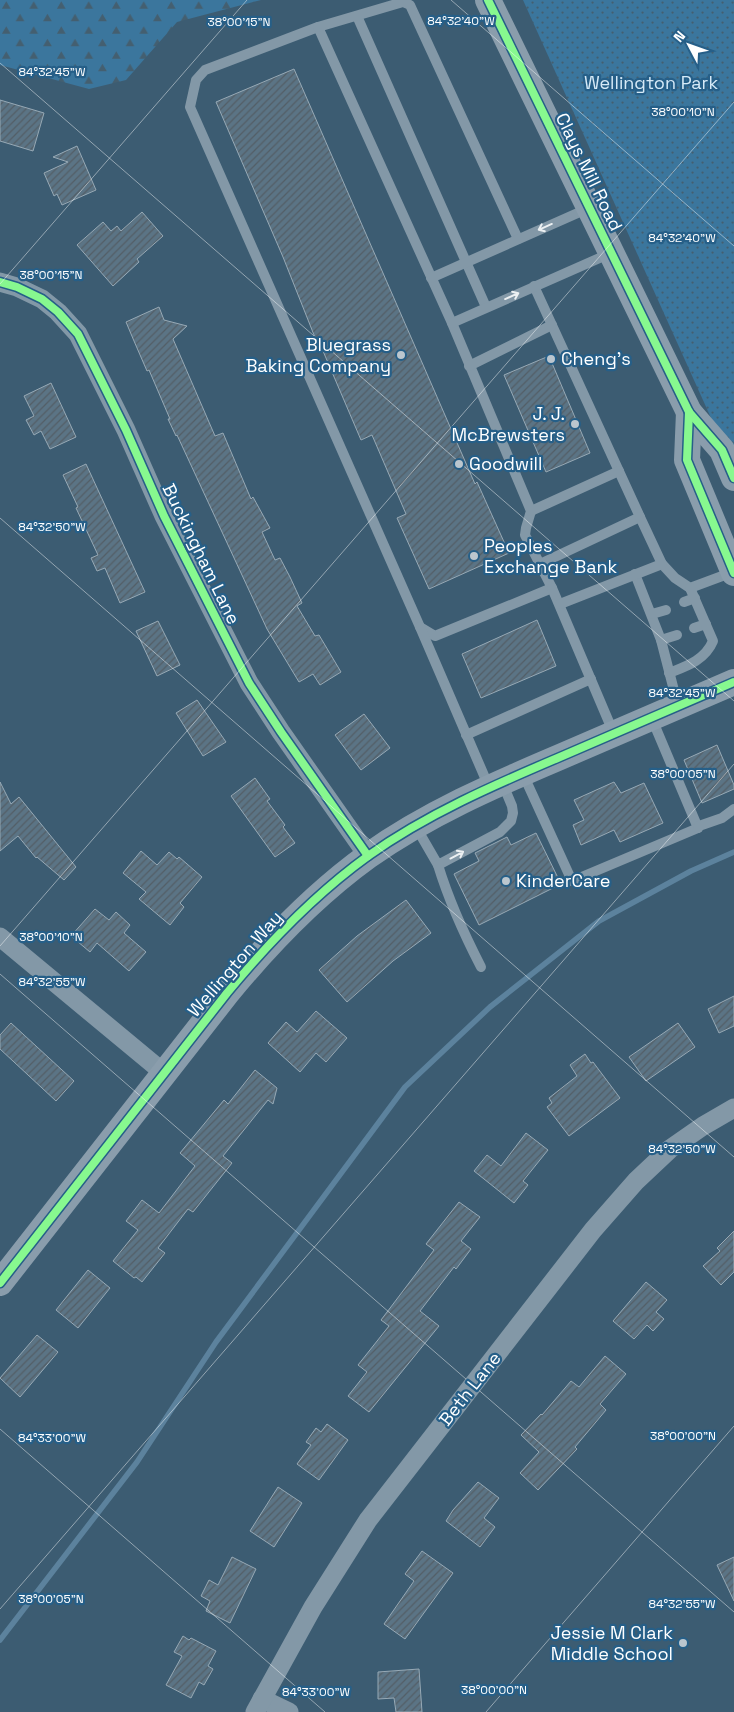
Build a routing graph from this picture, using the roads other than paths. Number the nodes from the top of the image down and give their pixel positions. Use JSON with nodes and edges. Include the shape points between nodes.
{"nodes":[{"id":1,"x":488,"y":0,"type":"edge"},
{"id":2,"x":357,"y":16,"type":"junction"},
{"id":3,"x":318,"y":26,"type":"junction"},
{"id":4,"x":590,"y":207,"type":"junction"},
{"id":5,"x":518,"y":239,"type":"junction"},
{"id":6,"x":612,"y":252,"type":"junction"},
{"id":7,"x":466,"y":262,"type":"junction"},
{"id":8,"x":432,"y":278,"type":"junction"},
{"id":9,"x":0,"y":282,"type":"edge"},
{"id":10,"x":534,"y":286,"type":"junction"},
{"id":11,"x":486,"y":308,"type":"junction"},
{"id":12,"x":452,"y":323,"type":"junction"},
{"id":13,"x":552,"y":325,"type":"junction"},
{"id":14,"x":469,"y":366,"type":"junction"},
{"id":15,"x":689,"y":412,"type":"junction"},
{"id":16,"x":619,"y":471,"type":"junction"},
{"id":17,"x":734,"y":478,"type":"edge"},
{"id":18,"x":531,"y":511,"type":"junction"},
{"id":19,"x":640,"y":517,"type":"junction"},
{"id":20,"x":540,"y":564,"type":"junction"},
{"id":21,"x":662,"y":564,"type":"junction"},
{"id":22,"x":734,"y":572,"type":"edge"},
{"id":23,"x":635,"y":574,"type":"junction"},
{"id":24,"x":552,"y":588,"type":"junction"},
{"id":25,"x":693,"y":593,"type":"junction"},
{"id":26,"x":684,"y":602,"type":"dead end"},
{"id":27,"x":560,"y":604,"type":"junction"},
{"id":28,"x":666,"y":610,"type":"dead end"},
{"id":29,"x":652,"y":614,"type":"junction"},
{"id":30,"x":706,"y":624,"type":"junction"},
{"id":31,"x":420,"y":627,"type":"junction"},
{"id":32,"x":694,"y":628,"type":"dead end"},
{"id":33,"x":677,"y":634,"type":"dead end"},
{"id":34,"x":661,"y":640,"type":"junction"},
{"id":35,"x":669,"y":673,"type":"junction"},
{"id":36,"x":591,"y":679,"type":"junction"},
{"id":37,"x":734,"y":682,"type":"edge"},
{"id":38,"x":678,"y":706,"type":"junction"},
{"id":39,"x":652,"y":718,"type":"junction"},
{"id":40,"x":614,"y":734,"type":"junction"},
{"id":41,"x":466,"y":735,"type":"junction"},
{"id":42,"x":504,"y":781,"type":"junction"},
{"id":43,"x":734,"y":809,"type":"edge"},
{"id":44,"x":415,"y":826,"type":"junction"},
{"id":45,"x":698,"y":828,"type":"junction"},
{"id":46,"x":368,"y":856,"type":"junction"},
{"id":47,"x":438,"y":865,"type":"junction"},
{"id":48,"x":0,"y":937,"type":"edge"},
{"id":49,"x":481,"y":967,"type":"dead end"},
{"id":50,"x":164,"y":1073,"type":"junction"},
{"id":51,"x":734,"y":1108,"type":"edge"},
{"id":52,"x":0,"y":1283,"type":"edge"},
{"id":53,"x":258,"y":1706,"type":"edge"},
{"id":54,"x":289,"y":1712,"type":"edge"}],
"edges":[{"from":1,"to":4,"type":"street","name":"Clays Mill Road"},
{"from":2,"to":3,"type":"lane"},
{"from":2,"to":5,"type":"lane","via":[[403,2],[410,5]]},
{"from":2,"to":7,"type":"lane"},
{"from":3,"to":8,"type":"lane"},
{"from":3,"to":31,"type":"lane","via":[[205,70],[196,80],[190,107]]},
{"from":4,"to":5,"type":"lane","one_way":true},
{"from":4,"to":6,"type":"street","name":"Clays Mill Road"},
{"from":5,"to":7,"type":"lane"},
{"from":6,"to":10,"type":"lane"},
{"from":6,"to":15,"type":"street","name":"Clays Mill Road"},
{"from":7,"to":8,"type":"lane"},
{"from":7,"to":11,"type":"lane"},
{"from":8,"to":12,"type":"lane"},
{"from":9,"to":46,"type":"street","name":"Buckingham Lane","via":[[42,299],[78,334],[164,516],[249,682]]},
{"from":11,"to":10,"type":"lane","one_way":true},
{"from":10,"to":13,"type":"lane"},
{"from":11,"to":12,"type":"lane"},
{"from":12,"to":14,"type":"lane"},
{"from":13,"to":14,"type":"lane"},
{"from":13,"to":16,"type":"lane"},
{"from":14,"to":18,"type":"lane"},
{"from":15,"to":17,"type":"street","name":"Clays Mill Road","via":[[722,450]]},
{"from":15,"to":22,"type":"street","name":"Clays Mill Road","via":[[687,460]]},
{"from":16,"to":18,"type":"lane"},
{"from":16,"to":19,"type":"lane"},
{"from":18,"to":20,"type":"lane","via":[[525,535]]},
{"from":19,"to":20,"type":"lane"},
{"from":19,"to":21,"type":"lane"},
{"from":20,"to":24,"type":"lane"},
{"from":21,"to":23,"type":"lane"},
{"from":21,"to":25,"type":"lane"},
{"from":22,"to":25,"type":"lane"},
{"from":23,"to":27,"type":"lane"},
{"from":23,"to":29,"type":"lane"},
{"from":24,"to":27,"type":"lane"},
{"from":24,"to":31,"type":"lane","via":[[435,636]]},
{"from":25,"to":26,"type":"lane"},
{"from":25,"to":30,"type":"lane"},
{"from":27,"to":36,"type":"lane"},
{"from":28,"to":29,"type":"lane"},
{"from":29,"to":34,"type":"lane"},
{"from":30,"to":32,"type":"lane"},
{"from":30,"to":35,"type":"lane","via":[[713,641],[709,651],[692,664]]},
{"from":31,"to":41,"type":"lane"},
{"from":33,"to":34,"type":"lane"},
{"from":34,"to":35,"type":"lane"},
{"from":35,"to":38,"type":"lane"},
{"from":36,"to":40,"type":"lane"},
{"from":36,"to":41,"type":"lane"},
{"from":37,"to":38,"type":"street","name":"Wellington Way"},
{"from":38,"to":39,"type":"street","name":"Wellington Way"},
{"from":39,"to":40,"type":"street","name":"Wellington Way"},
{"from":39,"to":45,"type":"lane"},
{"from":40,"to":42,"type":"street","name":"Wellington Way"},
{"from":41,"to":42,"type":"lane"},
{"from":42,"to":44,"type":"street","name":"Wellington Way"},
{"from":42,"to":45,"type":"lane","via":[[572,882]]},
{"from":47,"to":42,"type":"lane","one_way":true,"via":[[500,832],[511,821],[512,806]]},
{"from":43,"to":45,"type":"lane"},
{"from":44,"to":46,"type":"street","name":"Wellington Way"},
{"from":44,"to":47,"type":"lane"},
{"from":46,"to":50,"type":"street","name":"Wellington Way","via":[[295,917],[262,951]]},
{"from":47,"to":49,"type":"lane","via":[[458,920]]},
{"from":48,"to":50,"type":"street"},
{"from":50,"to":52,"type":"street","name":"Wellington Way"},
{"from":51,"to":53,"type":"street","name":"Beth Lane","via":[[670,1149],[636,1181],[593,1230],[368,1520],[313,1607]]},
{"from":53,"to":54,"type":"street"}]}
